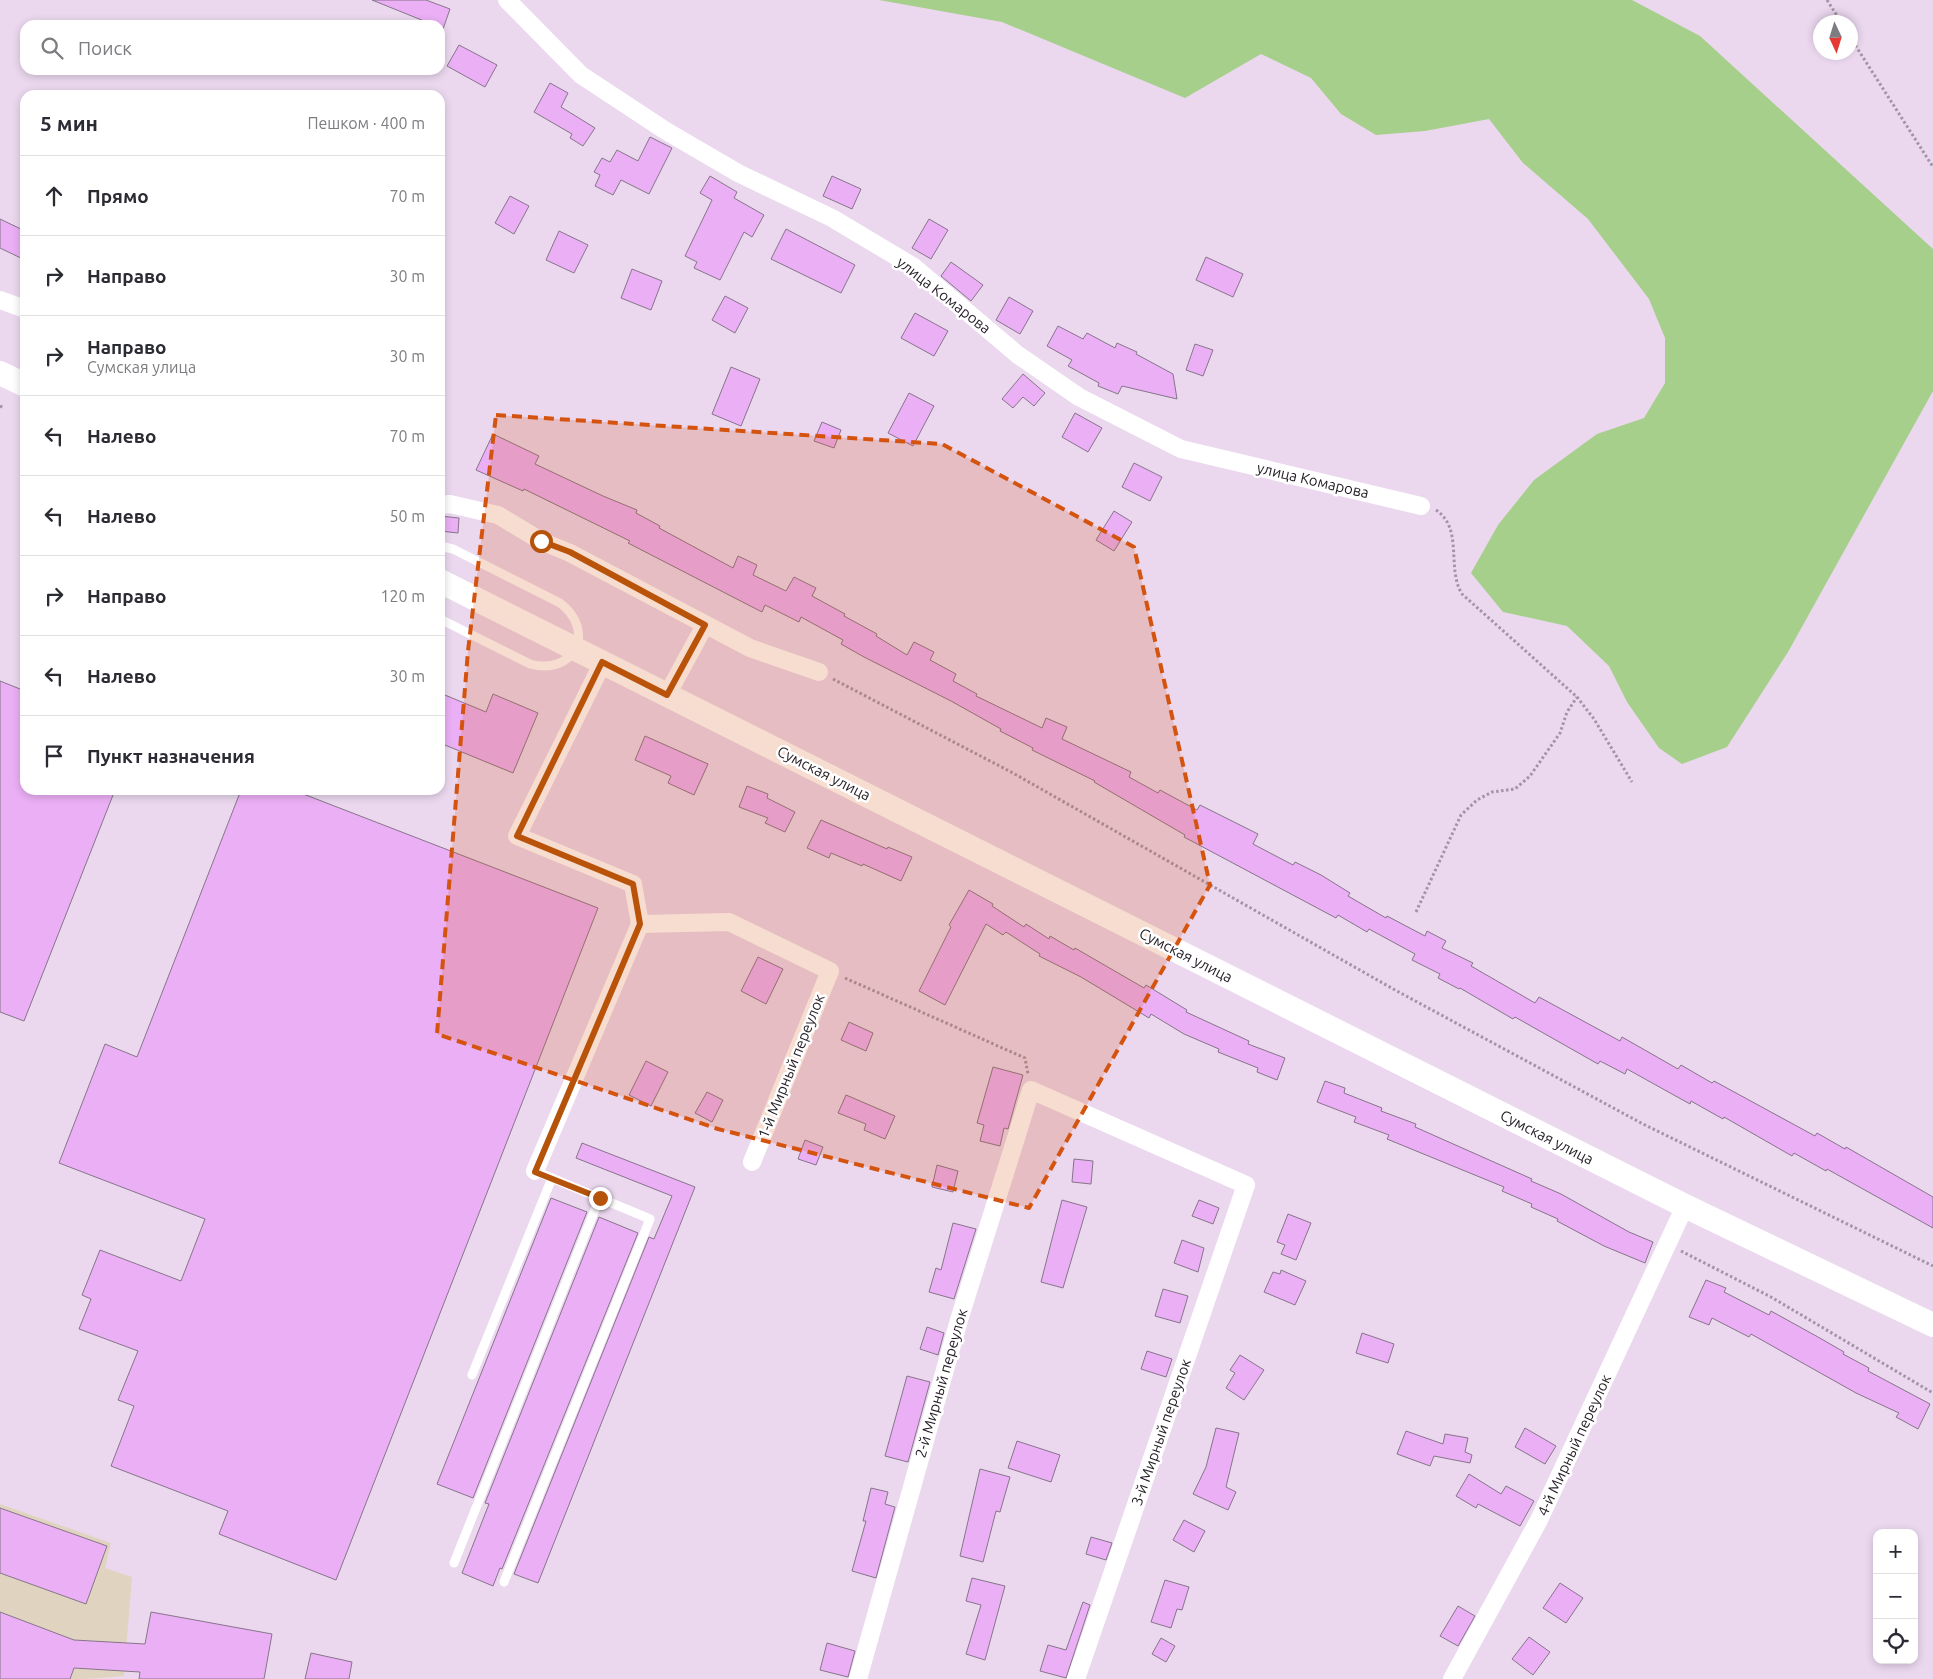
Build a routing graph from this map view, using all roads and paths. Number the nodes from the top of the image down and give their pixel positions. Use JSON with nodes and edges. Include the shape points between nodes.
{"nodes":[{"id":1,"x":507,"y":0,"type":"edge"},
{"id":2,"x":1827,"y":0,"type":"edge"},
{"id":3,"x":1837,"y":15,"type":"edge"},
{"id":4,"x":1858,"y":50,"type":"edge"},
{"id":5,"x":1933,"y":167,"type":"edge"},
{"id":6,"x":0,"y":300,"type":"edge"},
{"id":7,"x":20,"y":307,"type":"edge"},
{"id":8,"x":0,"y":373,"type":"edge"},
{"id":9,"x":20,"y":383,"type":"edge"},
{"id":10,"x":445,"y":504,"type":"edge"},
{"id":11,"x":1421,"y":506,"type":"joint"},
{"id":12,"x":445,"y":547,"type":"edge"},
{"id":13,"x":445,"y":584,"type":"edge"},
{"id":14,"x":445,"y":622,"type":"edge"},
{"id":15,"x":705,"y":625,"type":"junction"},
{"id":16,"x":575,"y":649,"type":"junction"},
{"id":17,"x":602,"y":662,"type":"junction"},
{"id":18,"x":819,"y":672,"type":"joint"},
{"id":19,"x":667,"y":695,"type":"junction"},
{"id":20,"x":1577,"y":697,"type":"junction"},
{"id":21,"x":1632,"y":782,"type":"dead end"},
{"id":22,"x":1416,"y":912,"type":"dead end"},
{"id":23,"x":640,"y":924,"type":"junction"},
{"id":24,"x":830,"y":971,"type":"junction"},
{"id":25,"x":1031,"y":1090,"type":"junction"},
{"id":26,"x":752,"y":1162,"type":"dead end"},
{"id":27,"x":535,"y":1172,"type":"joint"},
{"id":28,"x":552,"y":1178,"type":"junction"},
{"id":29,"x":600,"y":1198,"type":"junction"},
{"id":30,"x":1686,"y":1206,"type":"junction"},
{"id":31,"x":1668,"y":1244,"type":"junction"},
{"id":32,"x":1933,"y":1266,"type":"edge"},
{"id":33,"x":1933,"y":1325,"type":"edge"},
{"id":34,"x":472,"y":1375,"type":"dead end"},
{"id":35,"x":1933,"y":1393,"type":"edge"},
{"id":36,"x":454,"y":1563,"type":"dead end"},
{"id":37,"x":504,"y":1582,"type":"dead end"},
{"id":38,"x":858,"y":1679,"type":"edge"},
{"id":39,"x":1076,"y":1679,"type":"edge"},
{"id":40,"x":1452,"y":1679,"type":"edge"}],
"edges":[{"from":1,"to":11,"type":"street","name":"улица Комарова","via":[[581,75],[730,169],[832,218],[914,268],[1018,355],[1079,398],[1181,449]]},
{"from":2,"to":3,"type":"path"},
{"from":4,"to":5,"type":"path"},
{"from":6,"to":7,"type":"street"},
{"from":8,"to":9,"type":"main road"},
{"from":10,"to":15,"type":"street","via":[[498,515],[541,541],[570,552]]},
{"from":11,"to":20,"type":"path","via":[[1437,511],[1451,528],[1453,570],[1462,594]]},
{"from":12,"to":16,"type":"lane","via":[[560,603],[577,623],[579,636]]},
{"from":13,"to":16,"type":"main road","name":"Сумская улица"},
{"from":14,"to":16,"type":"lane","via":[[542,668],[556,666]]},
{"from":15,"to":18,"type":"street","via":[[750,648]]},
{"from":15,"to":19,"type":"street"},
{"from":16,"to":17,"type":"main road","name":"Сумская улица"},
{"from":17,"to":19,"type":"main road","name":"Сумская улица"},
{"from":17,"to":23,"type":"street","via":[[517,836],[633,884]]},
{"from":18,"to":32,"type":"path","via":[[1013,773],[1395,990],[1635,1119]]},
{"from":19,"to":30,"type":"main road","name":"Сумская улица"},
{"from":20,"to":21,"type":"path"},
{"from":20,"to":22,"type":"path","via":[[1556,740],[1530,776],[1515,789],[1492,792],[1477,800],[1461,815]]},
{"from":23,"to":24,"type":"street","via":[[729,922]]},
{"from":23,"to":27,"type":"street"},
{"from":24,"to":25,"type":"path","via":[[1025,1058]]},
{"from":24,"to":26,"type":"street","name":"1-й Мирный переулок"},
{"from":25,"to":38,"type":"street","name":"2-й Мирный переулок","via":[[959,1320]]},
{"from":25,"to":39,"type":"street","name":"3-й Мирный переулок","via":[[1246,1185]]},
{"from":27,"to":28,"type":"lane"},
{"from":28,"to":29,"type":"lane"},
{"from":28,"to":34,"type":"lane"},
{"from":29,"to":36,"type":"lane"},
{"from":29,"to":37,"type":"lane","via":[[650,1219]]},
{"from":30,"to":31,"type":"street","name":"4-й Мирный переулок"},
{"from":30,"to":33,"type":"main road","name":"Сумская улица"},
{"from":31,"to":35,"type":"path","via":[[1771,1297]]},
{"from":31,"to":40,"type":"street","name":"4-й Мирный переулок","via":[[1539,1520]]}]}
